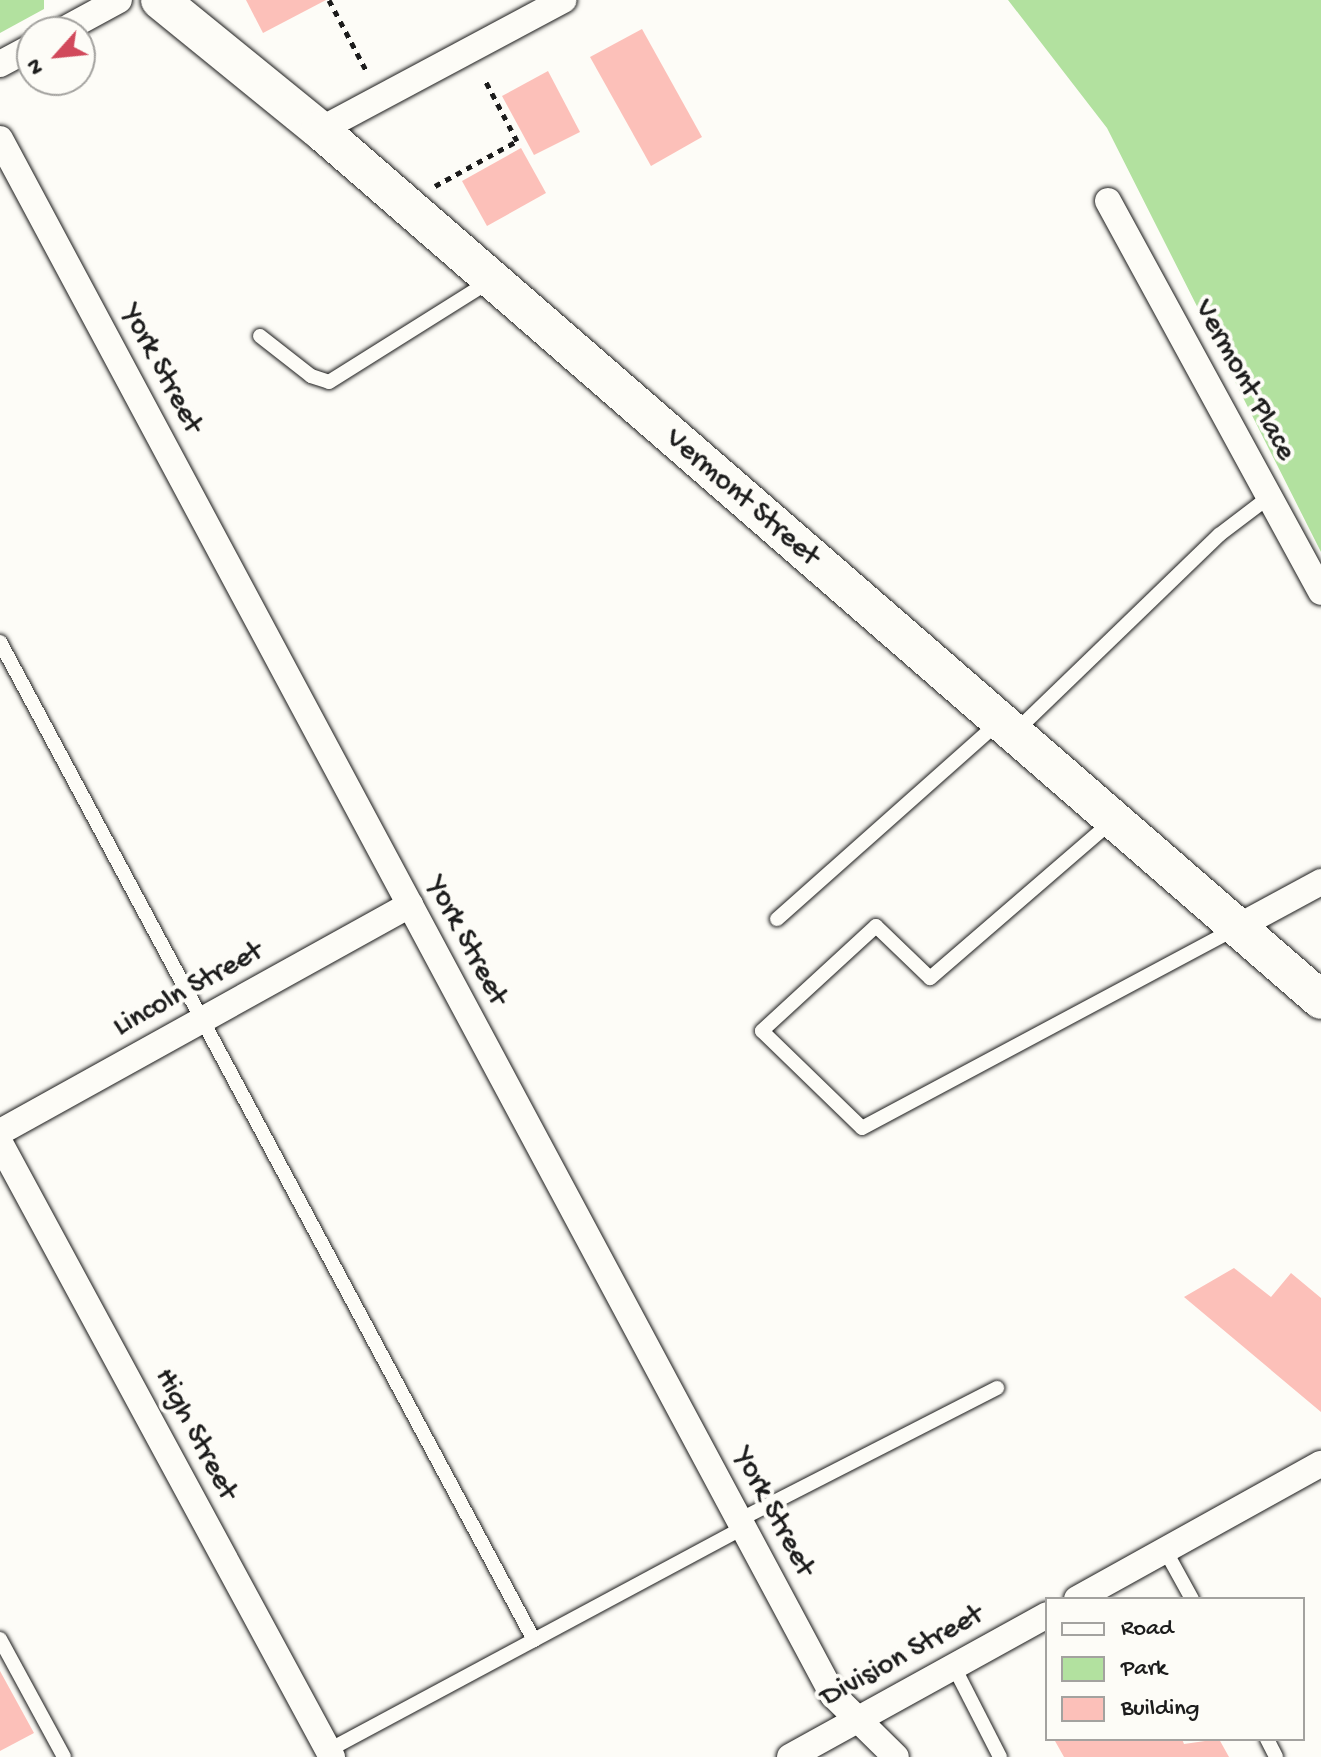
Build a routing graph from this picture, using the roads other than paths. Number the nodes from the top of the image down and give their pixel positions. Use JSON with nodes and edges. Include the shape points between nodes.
{"nodes":[{"id":1,"x":119,"y":0,"type":"edge"},
{"id":2,"x":160,"y":0,"type":"edge"},
{"id":3,"x":563,"y":0,"type":"edge"},
{"id":4,"x":90,"y":16,"type":"edge"},
{"id":5,"x":320,"y":130,"type":"junction"},
{"id":6,"x":0,"y":139,"type":"edge"},
{"id":7,"x":1108,"y":201,"type":"dead end"},
{"id":8,"x":490,"y":280,"type":"junction"},
{"id":9,"x":260,"y":336,"type":"dead end"},
{"id":10,"x":1269,"y":497,"type":"junction"},
{"id":11,"x":1321,"y":592,"type":"edge"},
{"id":12,"x":0,"y":642,"type":"edge"},
{"id":13,"x":1005,"y":729,"type":"junction"},
{"id":14,"x":1111,"y":822,"type":"junction"},
{"id":15,"x":1321,"y":882,"type":"edge"},
{"id":16,"x":410,"y":905,"type":"junction"},
{"id":17,"x":777,"y":919,"type":"dead end"},
{"id":18,"x":1236,"y":928,"type":"junction"},
{"id":19,"x":1321,"y":1000,"type":"edge"},
{"id":20,"x":204,"y":1019,"type":"junction"},
{"id":21,"x":0,"y":1132,"type":"edge"},
{"id":22,"x":0,"y":1143,"type":"edge"},
{"id":23,"x":997,"y":1388,"type":"dead end"},
{"id":24,"x":1321,"y":1464,"type":"edge"},
{"id":25,"x":741,"y":1523,"type":"junction"},
{"id":26,"x":1165,"y":1550,"type":"junction"},
{"id":27,"x":1081,"y":1597,"type":"edge"},
{"id":28,"x":1191,"y":1597,"type":"edge"},
{"id":29,"x":1045,"y":1616,"type":"edge"},
{"id":30,"x":0,"y":1639,"type":"edge"},
{"id":31,"x":534,"y":1640,"type":"junction"},
{"id":32,"x":954,"y":1667,"type":"junction"},
{"id":33,"x":860,"y":1718,"type":"junction"},
{"id":34,"x":326,"y":1755,"type":"edge"},
{"id":35,"x":64,"y":1757,"type":"edge"},
{"id":36,"x":790,"y":1757,"type":"edge"},
{"id":37,"x":896,"y":1757,"type":"edge"},
{"id":38,"x":1000,"y":1757,"type":"edge"}],
"edges":[{"from":1,"to":4,"type":"street"},
{"from":2,"to":5,"type":"street","name":"Vermont Street"},
{"from":3,"to":5,"type":"street"},
{"from":5,"to":8,"type":"street","name":"Vermont Street"},
{"from":6,"to":16,"type":"street","name":"York Street"},
{"from":7,"to":10,"type":"street","name":"Vermont Place"},
{"from":8,"to":9,"type":"lane","via":[[329,382]]},
{"from":8,"to":13,"type":"street","name":"Vermont Street"},
{"from":10,"to":11,"type":"street","name":"Vermont Place"},
{"from":10,"to":13,"type":"lane","via":[[1219,535]]},
{"from":12,"to":20,"type":"lane"},
{"from":13,"to":14,"type":"street","name":"Vermont Street"},
{"from":13,"to":17,"type":"lane"},
{"from":14,"to":18,"type":"street","name":"Vermont Street"},
{"from":14,"to":18,"type":"lane","via":[[930,978],[876,926],[762,1031],[862,1128]]},
{"from":15,"to":18,"type":"street"},
{"from":16,"to":20,"type":"street","name":"Lincoln Street"},
{"from":16,"to":25,"type":"street","name":"York Street"},
{"from":18,"to":19,"type":"street","name":"Vermont Street"},
{"from":20,"to":21,"type":"street","name":"Lincoln Street"},
{"from":20,"to":31,"type":"lane"},
{"from":22,"to":34,"type":"street","name":"High Street"},
{"from":23,"to":25,"type":"lane"},
{"from":24,"to":26,"type":"street"},
{"from":25,"to":31,"type":"lane"},
{"from":25,"to":33,"type":"street","name":"York Street","via":[[833,1695]]},
{"from":26,"to":27,"type":"street"},
{"from":26,"to":28,"type":"lane"},
{"from":29,"to":32,"type":"street","name":"Division Street"},
{"from":30,"to":35,"type":"lane"},
{"from":31,"to":34,"type":"lane"},
{"from":32,"to":33,"type":"street","name":"Division Street"},
{"from":32,"to":38,"type":"lane"},
{"from":33,"to":36,"type":"street","name":"Division Street"},
{"from":33,"to":37,"type":"street","name":"York Street"}]}
